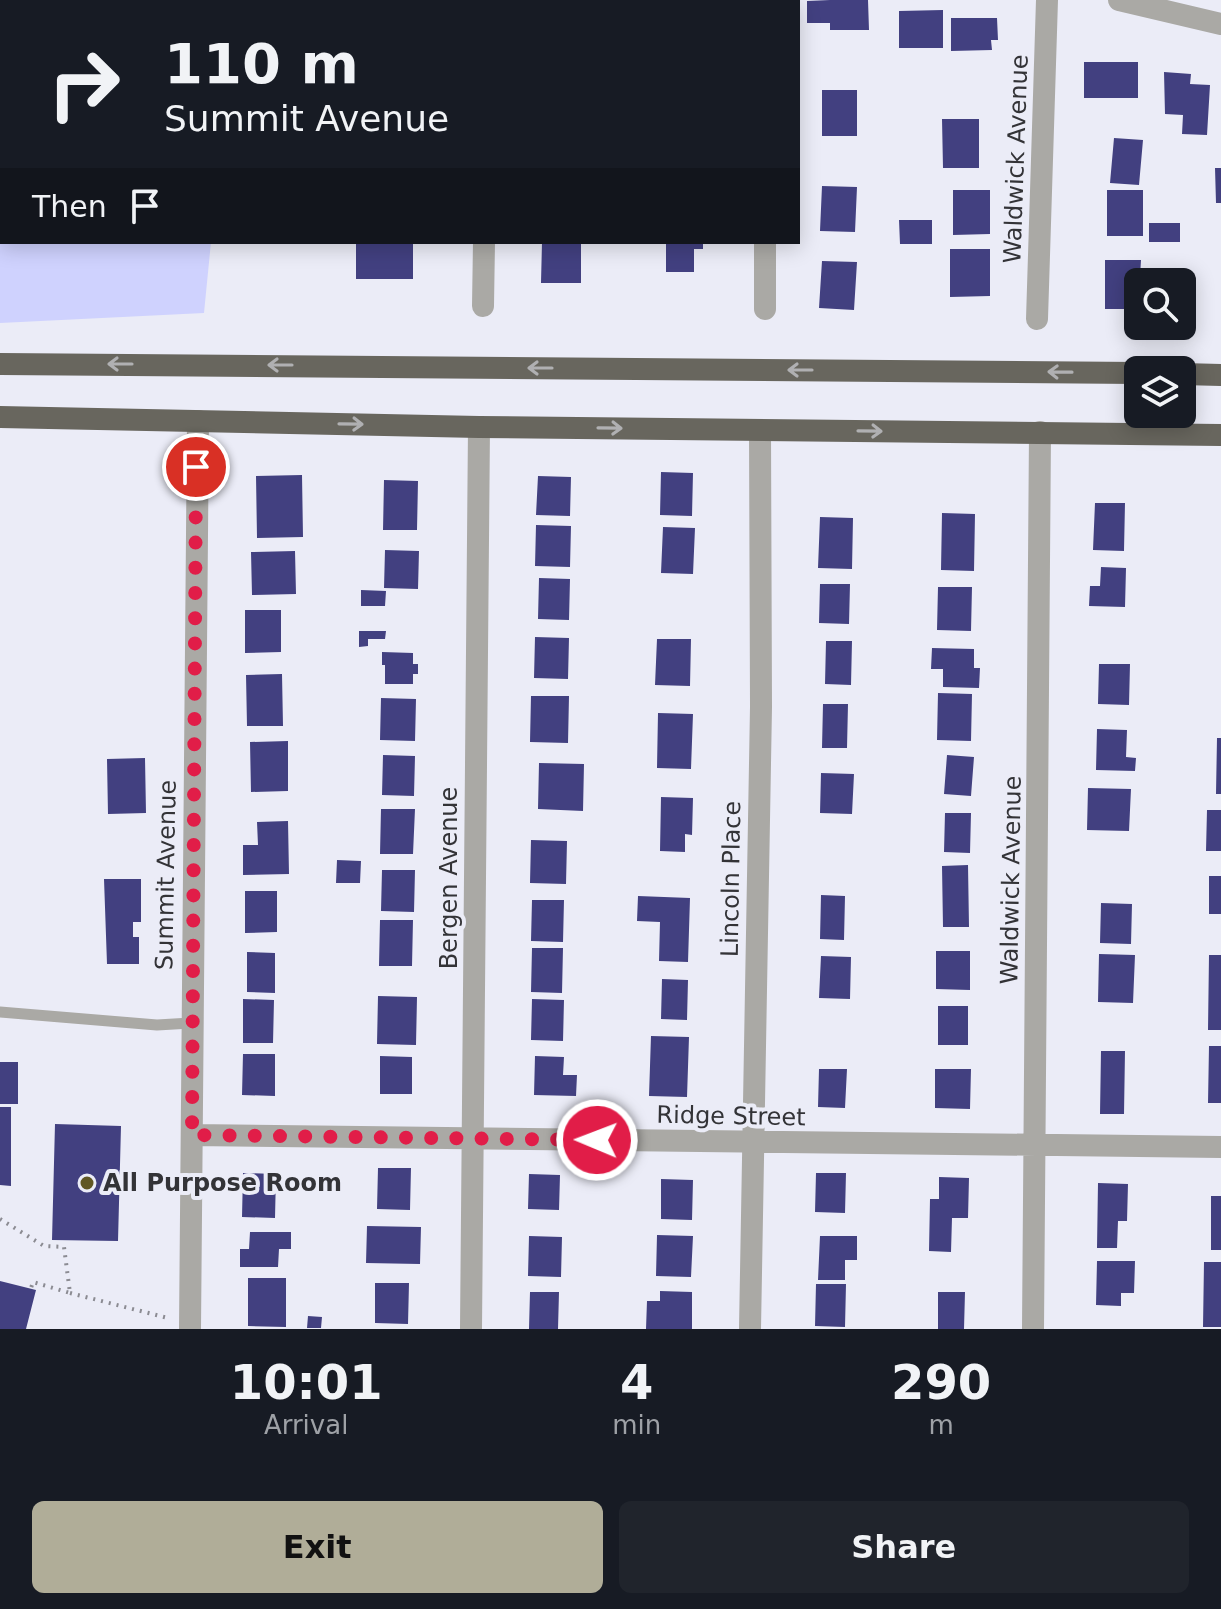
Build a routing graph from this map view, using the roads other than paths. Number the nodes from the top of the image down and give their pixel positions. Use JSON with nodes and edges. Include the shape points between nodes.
{"nodes":[{"id":1,"x":1047,"y":0,"type":"edge"},
{"id":2,"x":1119,"y":0,"type":"edge"},
{"id":3,"x":1221,"y":24,"type":"edge"},
{"id":4,"x":484,"y":244,"type":"edge"},
{"id":5,"x":765,"y":244,"type":"edge"},
{"id":6,"x":483,"y":306,"type":"dead end"},
{"id":7,"x":765,"y":309,"type":"dead end"},
{"id":8,"x":1037,"y":319,"type":"dead end"},
{"id":9,"x":0,"y":364,"type":"edge"},
{"id":10,"x":1124,"y":373,"type":"edge"},
{"id":11,"x":1196,"y":374,"type":"edge"},
{"id":12,"x":1221,"y":375,"type":"edge"},
{"id":13,"x":0,"y":417,"type":"edge"},
{"id":14,"x":198,"y":421,"type":"junction"},
{"id":15,"x":479,"y":427,"type":"junction"},
{"id":16,"x":760,"y":430,"type":"junction"},
{"id":17,"x":1040,"y":432,"type":"junction"},
{"id":18,"x":1221,"y":435,"type":"edge"},
{"id":19,"x":0,"y":1012,"type":"edge"},
{"id":20,"x":191,"y":1023,"type":"junction"},
{"id":21,"x":192,"y":1135,"type":"junction"},
{"id":22,"x":473,"y":1138,"type":"junction"},
{"id":23,"x":752,"y":1142,"type":"junction"},
{"id":24,"x":1035,"y":1145,"type":"junction"},
{"id":25,"x":1221,"y":1147,"type":"edge"},
{"id":26,"x":190,"y":1326,"type":"edge"},
{"id":27,"x":471,"y":1329,"type":"edge"},
{"id":28,"x":750,"y":1329,"type":"edge"},
{"id":29,"x":1033,"y":1329,"type":"edge"}],
"edges":[{"from":1,"to":8,"type":"street","name":"Waldwick Avenue"},
{"from":2,"to":3,"type":"street"},
{"from":4,"to":6,"type":"street"},
{"from":5,"to":7,"type":"street"},
{"from":10,"to":9,"type":"highway","one_way":true},
{"from":11,"to":12,"type":"highway"},
{"from":13,"to":14,"type":"highway"},
{"from":14,"to":15,"type":"highway","one_way":true},
{"from":14,"to":20,"type":"street","name":"Summit Avenue"},
{"from":15,"to":16,"type":"highway","one_way":true},
{"from":15,"to":22,"type":"street","name":"Bergen Avenue"},
{"from":16,"to":17,"type":"highway","one_way":true},
{"from":16,"to":23,"type":"street","name":"Lincoln Place","via":[[761,707]]},
{"from":17,"to":18,"type":"highway"},
{"from":17,"to":24,"type":"street","name":"Waldwick Avenue"},
{"from":19,"to":20,"type":"lane"},
{"from":20,"to":21,"type":"street","name":"Summit Avenue"},
{"from":21,"to":22,"type":"street","name":"Ridge Street"},
{"from":21,"to":26,"type":"street","name":"Summit Avenue"},
{"from":22,"to":23,"type":"street","name":"Ridge Street"},
{"from":22,"to":27,"type":"street","name":"Bergen Avenue"},
{"from":23,"to":24,"type":"street","name":"Ridge Street"},
{"from":23,"to":28,"type":"street","name":"Lincoln Place"},
{"from":24,"to":25,"type":"street","name":"Ridge Street"},
{"from":24,"to":29,"type":"street","name":"Waldwick Avenue"}]}
